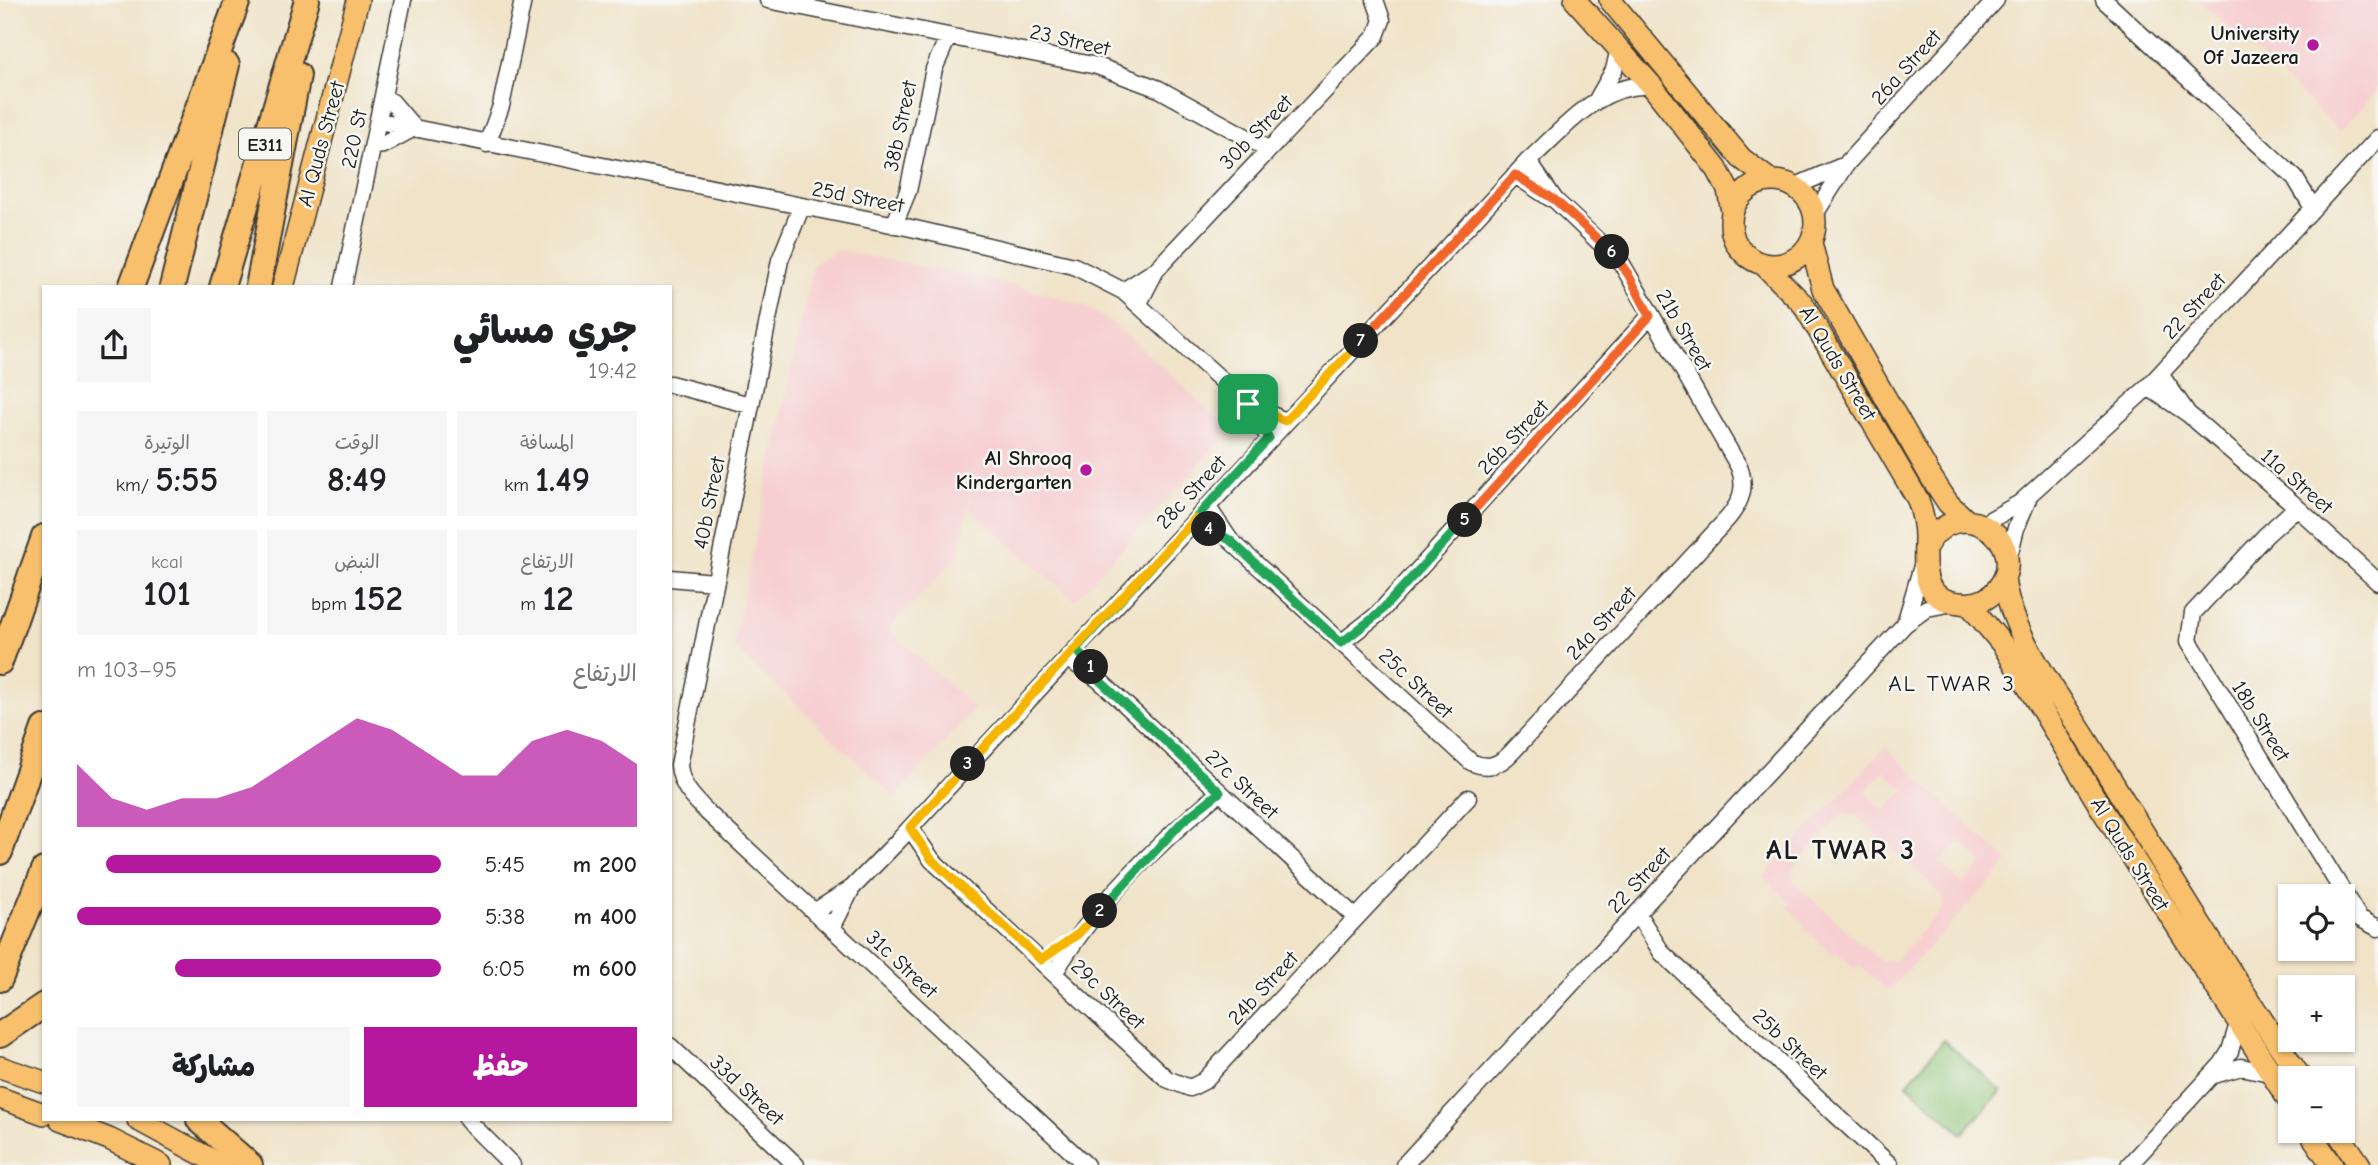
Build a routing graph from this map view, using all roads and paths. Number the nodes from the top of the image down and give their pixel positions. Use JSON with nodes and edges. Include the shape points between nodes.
{"nodes":[{"id":1,"x":240,"y":0,"type":"edge"},
{"id":2,"x":308,"y":0,"type":"edge"},
{"id":3,"x":358,"y":0,"type":"edge"},
{"id":4,"x":403,"y":0,"type":"edge"},
{"id":5,"x":523,"y":0,"type":"edge"},
{"id":6,"x":768,"y":0,"type":"edge"},
{"id":7,"x":1375,"y":0,"type":"edge"},
{"id":8,"x":1575,"y":0,"type":"edge"},
{"id":9,"x":1610,"y":0,"type":"edge"},
{"id":10,"x":1996,"y":0,"type":"edge"},
{"id":11,"x":2104,"y":0,"type":"edge"},
{"id":12,"x":930,"y":33,"type":"junction"},
{"id":13,"x":948,"y":37,"type":"junction"},
{"id":14,"x":1619,"y":48,"type":"junction"},
{"id":15,"x":934,"y":69,"type":"junction"},
{"id":16,"x":1652,"y":86,"type":"junction"},
{"id":17,"x":384,"y":98,"type":"junction"},
{"id":18,"x":1596,"y":100,"type":"junction"},
{"id":19,"x":379,"y":121,"type":"junction"},
{"id":20,"x":1229,"y":126,"type":"junction"},
{"id":21,"x":414,"y":128,"type":"junction"},
{"id":22,"x":2378,"y":138,"type":"edge"},
{"id":23,"x":494,"y":145,"type":"junction"},
{"id":24,"x":374,"y":146,"type":"junction"},
{"id":25,"x":1268,"y":149,"type":"junction"},
{"id":26,"x":1528,"y":161,"type":"junction"},
{"id":27,"x":1256,"y":162,"type":"junction"},
{"id":28,"x":1848,"y":162,"type":"junction"},
{"id":29,"x":1515,"y":175,"type":"junction"},
{"id":30,"x":2295,"y":178,"type":"junction"},
{"id":31,"x":1770,"y":180,"type":"junction"},
{"id":32,"x":1796,"y":187,"type":"junction"},
{"id":33,"x":908,"y":191,"type":"junction"},
{"id":34,"x":2326,"y":195,"type":"junction"},
{"id":35,"x":1555,"y":200,"type":"junction"},
{"id":36,"x":780,"y":204,"type":"junction"},
{"id":37,"x":801,"y":208,"type":"junction"},
{"id":38,"x":2313,"y":208,"type":"junction"},
{"id":39,"x":1732,"y":211,"type":"junction"},
{"id":40,"x":1815,"y":214,"type":"junction"},
{"id":41,"x":894,"y":225,"type":"junction"},
{"id":42,"x":911,"y":228,"type":"junction"},
{"id":43,"x":1811,"y":243,"type":"junction"},
{"id":44,"x":780,"y":260,"type":"junction"},
{"id":45,"x":1763,"y":264,"type":"junction"},
{"id":46,"x":1156,"y":270,"type":"junction"},
{"id":47,"x":132,"y":285,"type":"edge"},
{"id":48,"x":172,"y":285,"type":"edge"},
{"id":49,"x":223,"y":285,"type":"edge"},
{"id":50,"x":258,"y":285,"type":"edge"},
{"id":51,"x":284,"y":285,"type":"edge"},
{"id":52,"x":344,"y":285,"type":"edge"},
{"id":53,"x":1123,"y":291,"type":"junction"},
{"id":54,"x":1139,"y":303,"type":"junction"},
{"id":55,"x":1650,"y":316,"type":"junction"},
{"id":56,"x":1661,"y":333,"type":"junction"},
{"id":57,"x":1623,"y":349,"type":"junction"},
{"id":58,"x":2160,"y":374,"type":"junction"},
{"id":59,"x":672,"y":384,"type":"edge"},
{"id":60,"x":2148,"y":387,"type":"junction"},
{"id":61,"x":751,"y":400,"type":"junction"},
{"id":62,"x":1248,"y":404,"type":"junction"},
{"id":63,"x":2187,"y":413,"type":"junction"},
{"id":64,"x":1285,"y":421,"type":"junction"},
{"id":65,"x":1269,"y":438,"type":"junction"},
{"id":66,"x":2031,"y":493,"type":"junction"},
{"id":67,"x":1740,"y":500,"type":"joint"},
{"id":68,"x":2294,"y":504,"type":"junction"},
{"id":69,"x":1207,"y":506,"type":"junction"},
{"id":70,"x":1195,"y":519,"type":"junction"},
{"id":71,"x":1975,"y":523,"type":"junction"},
{"id":72,"x":1230,"y":540,"type":"junction"},
{"id":73,"x":42,"y":543,"type":"edge"},
{"id":74,"x":1924,"y":556,"type":"junction"},
{"id":75,"x":2006,"y":571,"type":"junction"},
{"id":76,"x":672,"y":579,"type":"edge"},
{"id":77,"x":2378,"y":582,"type":"edge"},
{"id":78,"x":713,"y":588,"type":"junction"},
{"id":79,"x":1961,"y":603,"type":"junction"},
{"id":80,"x":1905,"y":624,"type":"junction"},
{"id":81,"x":1347,"y":648,"type":"junction"},
{"id":82,"x":1072,"y":654,"type":"junction"},
{"id":83,"x":0,"y":662,"type":"edge"},
{"id":84,"x":42,"y":734,"type":"edge"},
{"id":85,"x":1485,"y":767,"type":"joint"},
{"id":86,"x":678,"y":777,"type":"edge"},
{"id":87,"x":1215,"y":787,"type":"junction"},
{"id":88,"x":1468,"y":798,"type":"dead end"},
{"id":89,"x":910,"y":828,"type":"junction"},
{"id":90,"x":898,"y":841,"type":"junction"},
{"id":91,"x":0,"y":852,"type":"edge"},
{"id":92,"x":932,"y":860,"type":"junction"},
{"id":93,"x":42,"y":875,"type":"edge"},
{"id":94,"x":852,"y":888,"type":"junction"},
{"id":95,"x":814,"y":912,"type":"junction"},
{"id":96,"x":1637,"y":914,"type":"junction"},
{"id":97,"x":1356,"y":918,"type":"junction"},
{"id":98,"x":1624,"y":927,"type":"junction"},
{"id":99,"x":832,"y":928,"type":"junction"},
{"id":100,"x":2378,"y":928,"type":"edge"},
{"id":101,"x":1078,"y":934,"type":"junction"},
{"id":102,"x":1662,"y":953,"type":"junction"},
{"id":103,"x":1041,"y":960,"type":"junction"},
{"id":104,"x":1055,"y":972,"type":"junction"},
{"id":105,"x":0,"y":979,"type":"edge"},
{"id":106,"x":42,"y":1005,"type":"edge"},
{"id":107,"x":42,"y":1005,"type":"edge"},
{"id":108,"x":0,"y":1017,"type":"edge"},
{"id":109,"x":2238,"y":1024,"type":"junction"},
{"id":110,"x":0,"y":1035,"type":"edge"},
{"id":111,"x":672,"y":1048,"type":"edge"},
{"id":112,"x":2293,"y":1066,"type":"edge"},
{"id":113,"x":0,"y":1067,"type":"edge"},
{"id":114,"x":2270,"y":1073,"type":"junction"},
{"id":115,"x":2212,"y":1076,"type":"junction"},
{"id":116,"x":42,"y":1081,"type":"edge"},
{"id":117,"x":1199,"y":1085,"type":"joint"},
{"id":118,"x":2278,"y":1085,"type":"edge"},
{"id":119,"x":0,"y":1098,"type":"edge"},
{"id":120,"x":42,"y":1113,"type":"edge"},
{"id":121,"x":62,"y":1121,"type":"edge"},
{"id":122,"x":140,"y":1121,"type":"edge"},
{"id":123,"x":200,"y":1121,"type":"edge"},
{"id":124,"x":468,"y":1121,"type":"edge"},
{"id":125,"x":2317,"y":1143,"type":"edge"},
{"id":126,"x":2345,"y":1143,"type":"edge"},
{"id":127,"x":161,"y":1165,"type":"edge"},
{"id":128,"x":221,"y":1165,"type":"edge"},
{"id":129,"x":250,"y":1165,"type":"edge"},
{"id":130,"x":512,"y":1165,"type":"edge"},
{"id":131,"x":796,"y":1165,"type":"edge"},
{"id":132,"x":1086,"y":1165,"type":"edge"},
{"id":133,"x":1404,"y":1165,"type":"edge"},
{"id":134,"x":1890,"y":1165,"type":"edge"},
{"id":135,"x":2129,"y":1165,"type":"edge"},
{"id":136,"x":2332,"y":1165,"type":"edge"},
{"id":137,"x":2360,"y":1165,"type":"edge"}],
"edges":[{"from":1,"to":47,"type":"highway"},
{"from":1,"to":48,"type":"highway","number":"E311"},
{"from":2,"to":49,"type":"highway","number":"E311"},
{"from":2,"to":50,"type":"highway","via":[[291,120]]},
{"from":3,"to":51,"type":"main road","name":"Al Quds Street"},
{"from":4,"to":17,"type":"street","name":"220 St"},
{"from":5,"to":23,"type":"street"},
{"from":6,"to":12,"type":"street","name":"23 Street"},
{"from":7,"to":25,"type":"street","name":"30b Street","via":[[1382,20],[1373,40]]},
{"from":8,"to":14,"type":"main road"},
{"from":9,"to":31,"type":"main road","via":[[1741,158]]},
{"from":10,"to":28,"type":"street","name":"26a Street"},
{"from":11,"to":30,"type":"street"},
{"from":12,"to":13,"type":"street","name":"23 Street"},
{"from":12,"to":15,"type":"street","name":"38b Street"},
{"from":13,"to":15,"type":"street","name":"38b Street"},
{"from":13,"to":20,"type":"street","name":"23 Street","via":[[1117,73],[1159,89]]},
{"from":14,"to":16,"type":"main road"},
{"from":14,"to":18,"type":"street","name":"28c Street","via":[[1609,80]]},
{"from":15,"to":33,"type":"street","name":"38b Street"},
{"from":16,"to":18,"type":"street","name":"28c Street","via":[[1629,86]]},
{"from":16,"to":39,"type":"main road","via":[[1724,178]]},
{"from":17,"to":19,"type":"street","name":"220 St"},
{"from":17,"to":21,"type":"street"},
{"from":18,"to":26,"type":"street","name":"28c Street"},
{"from":19,"to":21,"type":"street","name":"25d Street"},
{"from":19,"to":24,"type":"street","name":"220 St"},
{"from":20,"to":25,"type":"street","name":"23 Street"},
{"from":20,"to":27,"type":"street","name":"23 Street"},
{"from":21,"to":23,"type":"street","name":"25d Street"},
{"from":21,"to":24,"type":"street"},
{"from":22,"to":34,"type":"street","name":"22 Street"},
{"from":23,"to":36,"type":"street","name":"25d Street"},
{"from":24,"to":52,"type":"street","name":"220 St"},
{"from":25,"to":27,"type":"street","name":"30b Street"},
{"from":26,"to":29,"type":"street","name":"28c Street"},
{"from":26,"to":35,"type":"street","name":"21b Street"},
{"from":27,"to":46,"type":"street","name":"30b Street"},
{"from":28,"to":32,"type":"street","name":"26a Street"},
{"from":28,"to":40,"type":"street","name":"26a Street"},
{"from":29,"to":35,"type":"street","name":"21b Street"},
{"from":29,"to":64,"type":"street","name":"28c Street"},
{"from":30,"to":34,"type":"street"},
{"from":30,"to":38,"type":"street"},
{"from":31,"to":32,"type":"main road"},
{"from":31,"to":39,"type":"main road","via":[[1747,190]]},
{"from":32,"to":40,"type":"main road"},
{"from":33,"to":41,"type":"street","name":"38b Street"},
{"from":33,"to":42,"type":"street","name":"38b Street"},
{"from":34,"to":38,"type":"street","name":"22 Street"},
{"from":35,"to":55,"type":"street","name":"21b Street","via":[[1615,256]]},
{"from":36,"to":37,"type":"street","name":"25d Street"},
{"from":36,"to":44,"type":"street","name":"40b Street"},
{"from":37,"to":41,"type":"street","name":"25d Street"},
{"from":37,"to":44,"type":"street","name":"40b Street"},
{"from":38,"to":58,"type":"street","name":"22 Street"},
{"from":39,"to":45,"type":"main road","via":[[1737,245]]},
{"from":40,"to":43,"type":"main road"},
{"from":41,"to":42,"type":"street","name":"25d Street"},
{"from":42,"to":53,"type":"street","name":"25d Street","via":[[1056,260]]},
{"from":43,"to":45,"type":"main road","via":[[1791,262]]},
{"from":43,"to":71,"type":"main road","name":"Al Quds Street","via":[[1819,278],[1833,308],[1935,484],[1948,503]]},
{"from":44,"to":61,"type":"street","name":"40b Street"},
{"from":45,"to":74,"type":"main road","name":"Al Quds Street","via":[[1803,304],[1912,487],[1923,514]]},
{"from":46,"to":53,"type":"street","name":"30b Street"},
{"from":46,"to":54,"type":"street","name":"30b Street"},
{"from":53,"to":54,"type":"street","name":"25d Street"},
{"from":54,"to":62,"type":"street","name":"25d Street"},
{"from":55,"to":56,"type":"street","name":"21b Street"},
{"from":55,"to":57,"type":"street","name":"26b Street"},
{"from":56,"to":57,"type":"street","name":"26b Street"},
{"from":56,"to":67,"type":"street","name":"21b Street","via":[[1739,467],[1744,484]]},
{"from":57,"to":81,"type":"street","name":"26b Street"},
{"from":58,"to":60,"type":"street","name":"22 Street"},
{"from":58,"to":63,"type":"street","name":"11a Street"},
{"from":59,"to":61,"type":"street"},
{"from":60,"to":63,"type":"street","name":"11a Street"},
{"from":60,"to":66,"type":"street","name":"22 Street"},
{"from":61,"to":78,"type":"street","name":"40b Street"},
{"from":62,"to":64,"type":"street","name":"25d Street"},
{"from":62,"to":65,"type":"street","name":"25d Street"},
{"from":63,"to":68,"type":"street","name":"11a Street"},
{"from":64,"to":65,"type":"street","name":"28c Street"},
{"from":65,"to":69,"type":"street","name":"28c Street"},
{"from":66,"to":71,"type":"street","name":"22 Street","via":[[2008,512]]},
{"from":66,"to":75,"type":"street","name":"22 Street","via":[[2016,528]]},
{"from":67,"to":85,"type":"street","name":"24a Street","via":[[1506,758]]},
{"from":68,"to":77,"type":"street","name":"11a Street"},
{"from":68,"to":100,"type":"street","name":"18b Street","via":[[2193,613],[2189,641],[2359,918]]},
{"from":69,"to":70,"type":"street","name":"28c Street"},
{"from":69,"to":72,"type":"street","name":"25c Street"},
{"from":70,"to":72,"type":"street","name":"25c Street"},
{"from":70,"to":82,"type":"street","name":"28c Street"},
{"from":71,"to":74,"type":"main road","via":[[1941,528]]},
{"from":71,"to":75,"type":"main road","via":[[2001,541]]},
{"from":72,"to":81,"type":"street","name":"25c Street"},
{"from":73,"to":83,"type":"highway"},
{"from":74,"to":79,"type":"main road","via":[[1932,588]]},
{"from":74,"to":80,"type":"street","name":"22 Street"},
{"from":75,"to":79,"type":"main road","via":[[1990,596]]},
{"from":75,"to":112,"type":"main road","name":"Al Quds Street","via":[[2007,597],[2022,634]]},
{"from":76,"to":78,"type":"street"},
{"from":78,"to":86,"type":"street","name":"40b Street"},
{"from":79,"to":80,"type":"street","name":"22 Street","via":[[1927,608]]},
{"from":79,"to":109,"type":"main road","name":"Al Quds Street","via":[[2003,645]]},
{"from":80,"to":96,"type":"street","name":"22 Street"},
{"from":81,"to":85,"type":"street","name":"25c Street","via":[[1471,762]]},
{"from":82,"to":87,"type":"street","name":"27c Street"},
{"from":82,"to":89,"type":"street","name":"28c Street"},
{"from":84,"to":91,"type":"highway"},
{"from":86,"to":95,"type":"street","name":"31c Street"},
{"from":87,"to":97,"type":"street","name":"27c Street"},
{"from":87,"to":101,"type":"street"},
{"from":88,"to":97,"type":"street","name":"24b Street"},
{"from":89,"to":90,"type":"street","name":"28c Street"},
{"from":89,"to":92,"type":"street","name":"29c Street"},
{"from":90,"to":92,"type":"street","name":"29c Street"},
{"from":90,"to":94,"type":"street","name":"28c Street"},
{"from":92,"to":103,"type":"street","name":"29c Street"},
{"from":93,"to":105,"type":"highway"},
{"from":94,"to":95,"type":"street","name":"28c Street"},
{"from":94,"to":99,"type":"street","name":"28c Street"},
{"from":95,"to":99,"type":"street","name":"31c Street"},
{"from":96,"to":98,"type":"street","name":"22 Street"},
{"from":96,"to":102,"type":"street","name":"25b Street"},
{"from":97,"to":117,"type":"street","name":"24b Street"},
{"from":98,"to":102,"type":"street","name":"25b Street"},
{"from":98,"to":133,"type":"street","name":"22 Street"},
{"from":99,"to":132,"type":"street","name":"31c Street"},
{"from":101,"to":103,"type":"street"},
{"from":101,"to":104,"type":"street"},
{"from":102,"to":134,"type":"street","name":"25b Street"},
{"from":103,"to":104,"type":"street","name":"29c Street"},
{"from":104,"to":117,"type":"street","name":"29c Street","via":[[1172,1083],[1190,1088]]},
{"from":106,"to":108,"type":"highway"},
{"from":107,"to":110,"type":"highway"},
{"from":109,"to":114,"type":"main road","name":"Al Quds Street"},
{"from":109,"to":115,"type":"street","via":[[2230,1051]]},
{"from":111,"to":131,"type":"street","name":"33d Street"},
{"from":113,"to":116,"type":"main road"},
{"from":114,"to":115,"type":"street","via":[[2241,1067]]},
{"from":114,"to":118,"type":"main road","name":"Al Quds Street"},
{"from":115,"to":135,"type":"street"},
{"from":119,"to":120,"type":"main road"},
{"from":121,"to":127,"type":"main road"},
{"from":122,"to":128,"type":"main road"},
{"from":123,"to":129,"type":"highway"},
{"from":124,"to":130,"type":"street"},
{"from":125,"to":136,"type":"main road"},
{"from":126,"to":137,"type":"main road"}]}
